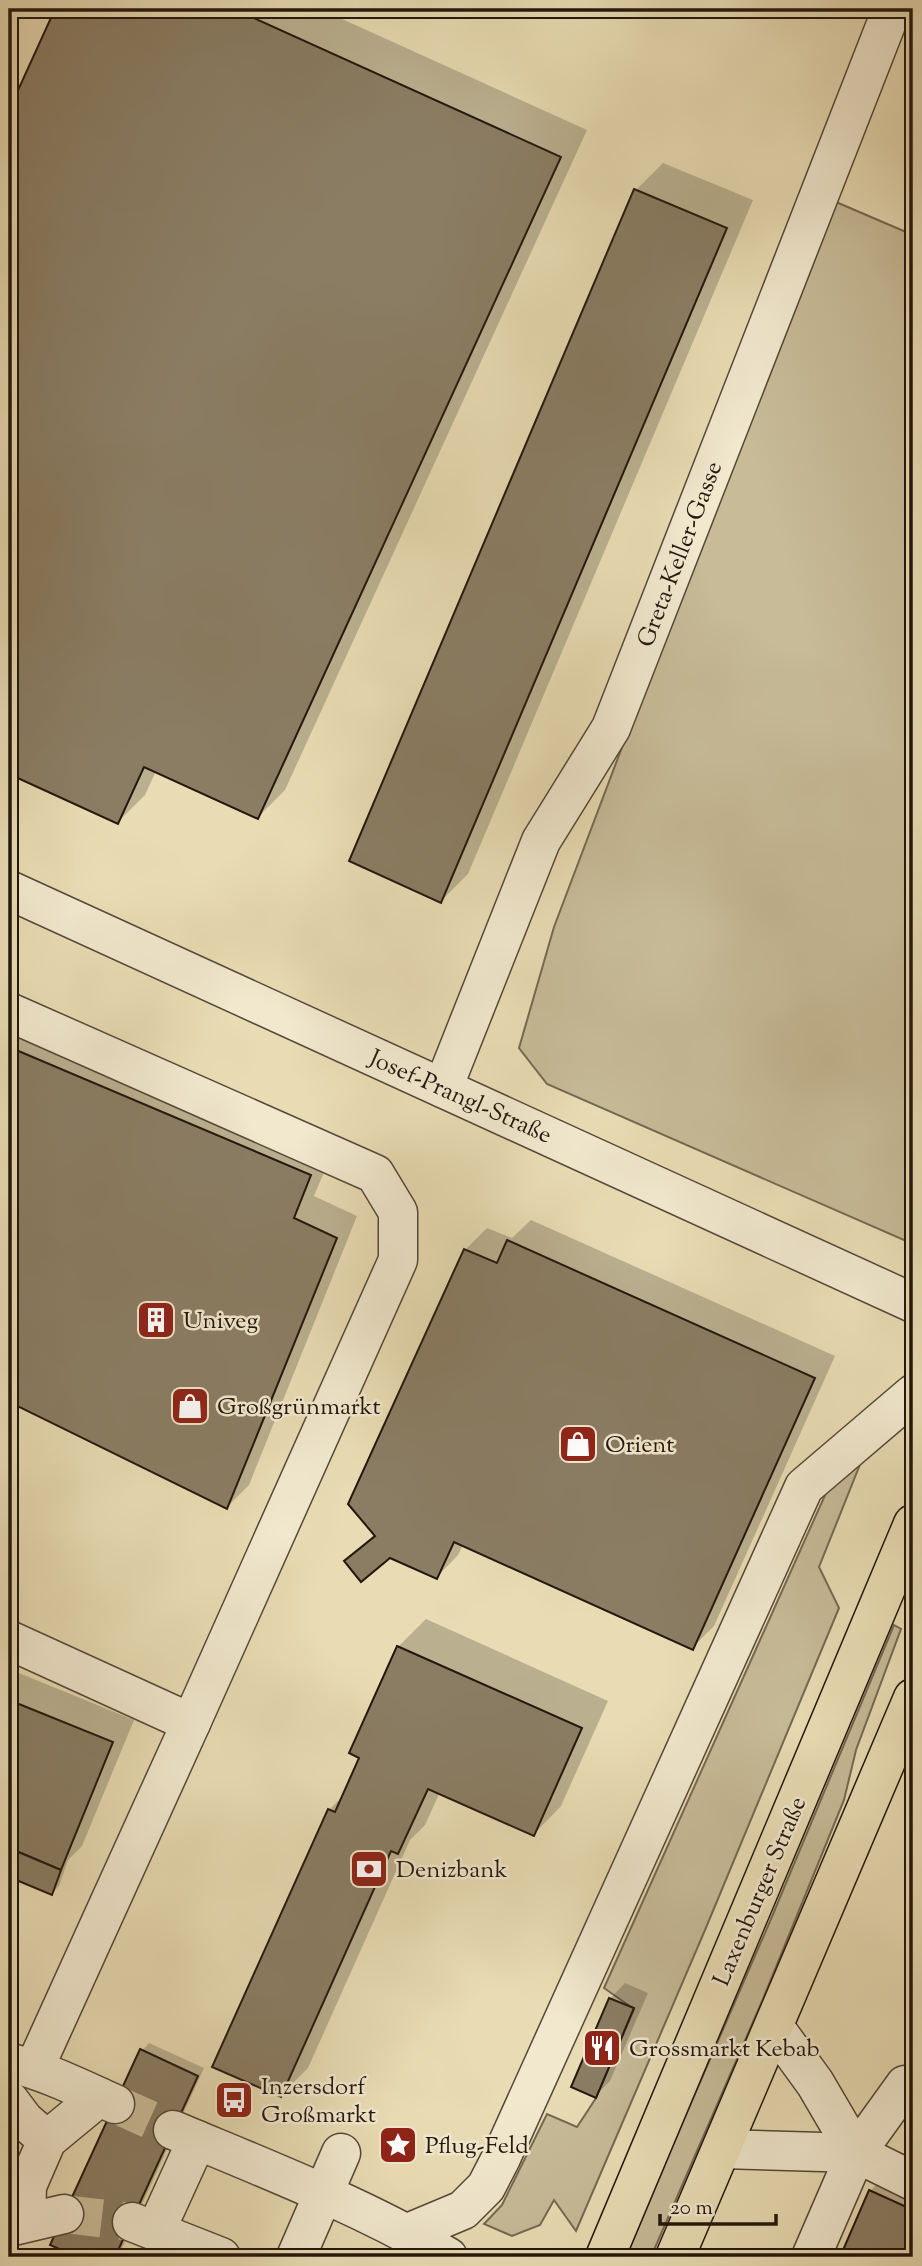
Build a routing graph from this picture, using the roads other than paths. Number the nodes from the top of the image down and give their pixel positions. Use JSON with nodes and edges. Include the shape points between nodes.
{"nodes":[{"id":1,"x":892,"y":9,"type":"edge"},
{"id":2,"x":9,"y":890,"type":"edge"},
{"id":3,"x":9,"y":1012,"type":"edge"},
{"id":4,"x":443,"y":1088,"type":"junction"},
{"id":5,"x":913,"y":1303,"type":"edge"},
{"id":6,"x":913,"y":1394,"type":"edge"},
{"id":7,"x":913,"y":1524,"type":"edge"},
{"id":8,"x":9,"y":1640,"type":"edge"},
{"id":9,"x":909,"y":1721,"type":"edge"},
{"id":10,"x":191,"y":1723,"type":"junction"},
{"id":11,"x":775,"y":2028,"type":"junction"},
{"id":12,"x":21,"y":2066,"type":"edge"},
{"id":13,"x":905,"y":2085,"type":"dead end"},
{"id":14,"x":9,"y":2100,"type":"edge"},
{"id":15,"x":47,"y":2140,"type":"junction"},
{"id":16,"x":722,"y":2149,"type":"junction"},
{"id":17,"x":341,"y":2153,"type":"dead end"},
{"id":18,"x":856,"y":2153,"type":"junction"},
{"id":19,"x":913,"y":2181,"type":"edge"},
{"id":20,"x":323,"y":2195,"type":"junction"},
{"id":21,"x":64,"y":2214,"type":"tunnel mouth"},
{"id":22,"x":18,"y":2225,"type":"edge"},
{"id":23,"x":408,"y":2233,"type":"junction"},
{"id":24,"x":221,"y":2257,"type":"edge"},
{"id":25,"x":296,"y":2257,"type":"edge"},
{"id":26,"x":448,"y":2257,"type":"edge"},
{"id":27,"x":605,"y":2257,"type":"edge"},
{"id":28,"x":675,"y":2257,"type":"edge"},
{"id":29,"x":811,"y":2257,"type":"edge"}],
"edges":[{"from":1,"to":4,"type":"street","name":"Greta-Keller-Gasse","via":[[611,728],[541,841]]},
{"from":2,"to":4,"type":"street","name":"Josef-Prangl-Straße"},
{"from":3,"to":10,"type":"street","via":[[375,1174],[398,1212],[398,1260]]},
{"from":4,"to":5,"type":"street","name":"Josef-Prangl-Straße"},
{"from":6,"to":23,"type":"street","via":[[804,1488],[486,2187],[463,2210]]},
{"from":7,"to":27,"type":"main road","name":"Laxenburger Straße"},
{"from":8,"to":10,"type":"street"},
{"from":9,"to":11,"type":"main road"},
{"from":10,"to":12,"type":"street"},
{"from":11,"to":16,"type":"main road"},
{"from":11,"to":18,"type":"street","via":[[815,2083]]},
{"from":12,"to":15,"type":"street","via":[[107,2101]]},
{"from":13,"to":18,"type":"street"},
{"from":14,"to":15,"type":"street"},
{"from":15,"to":22,"type":"street","via":[[27,2186]]},
{"from":16,"to":18,"type":"street"},
{"from":16,"to":28,"type":"main road"},
{"from":17,"to":20,"type":"street"},
{"from":18,"to":19,"type":"street"},
{"from":18,"to":29,"type":"street"},
{"from":20,"to":23,"type":"street"},
{"from":20,"to":24,"type":"street","via":[[185,2135],[144,2226]]},
{"from":20,"to":25,"type":"street"},
{"from":21,"to":22,"type":"street"},
{"from":23,"to":26,"type":"street"}]}
